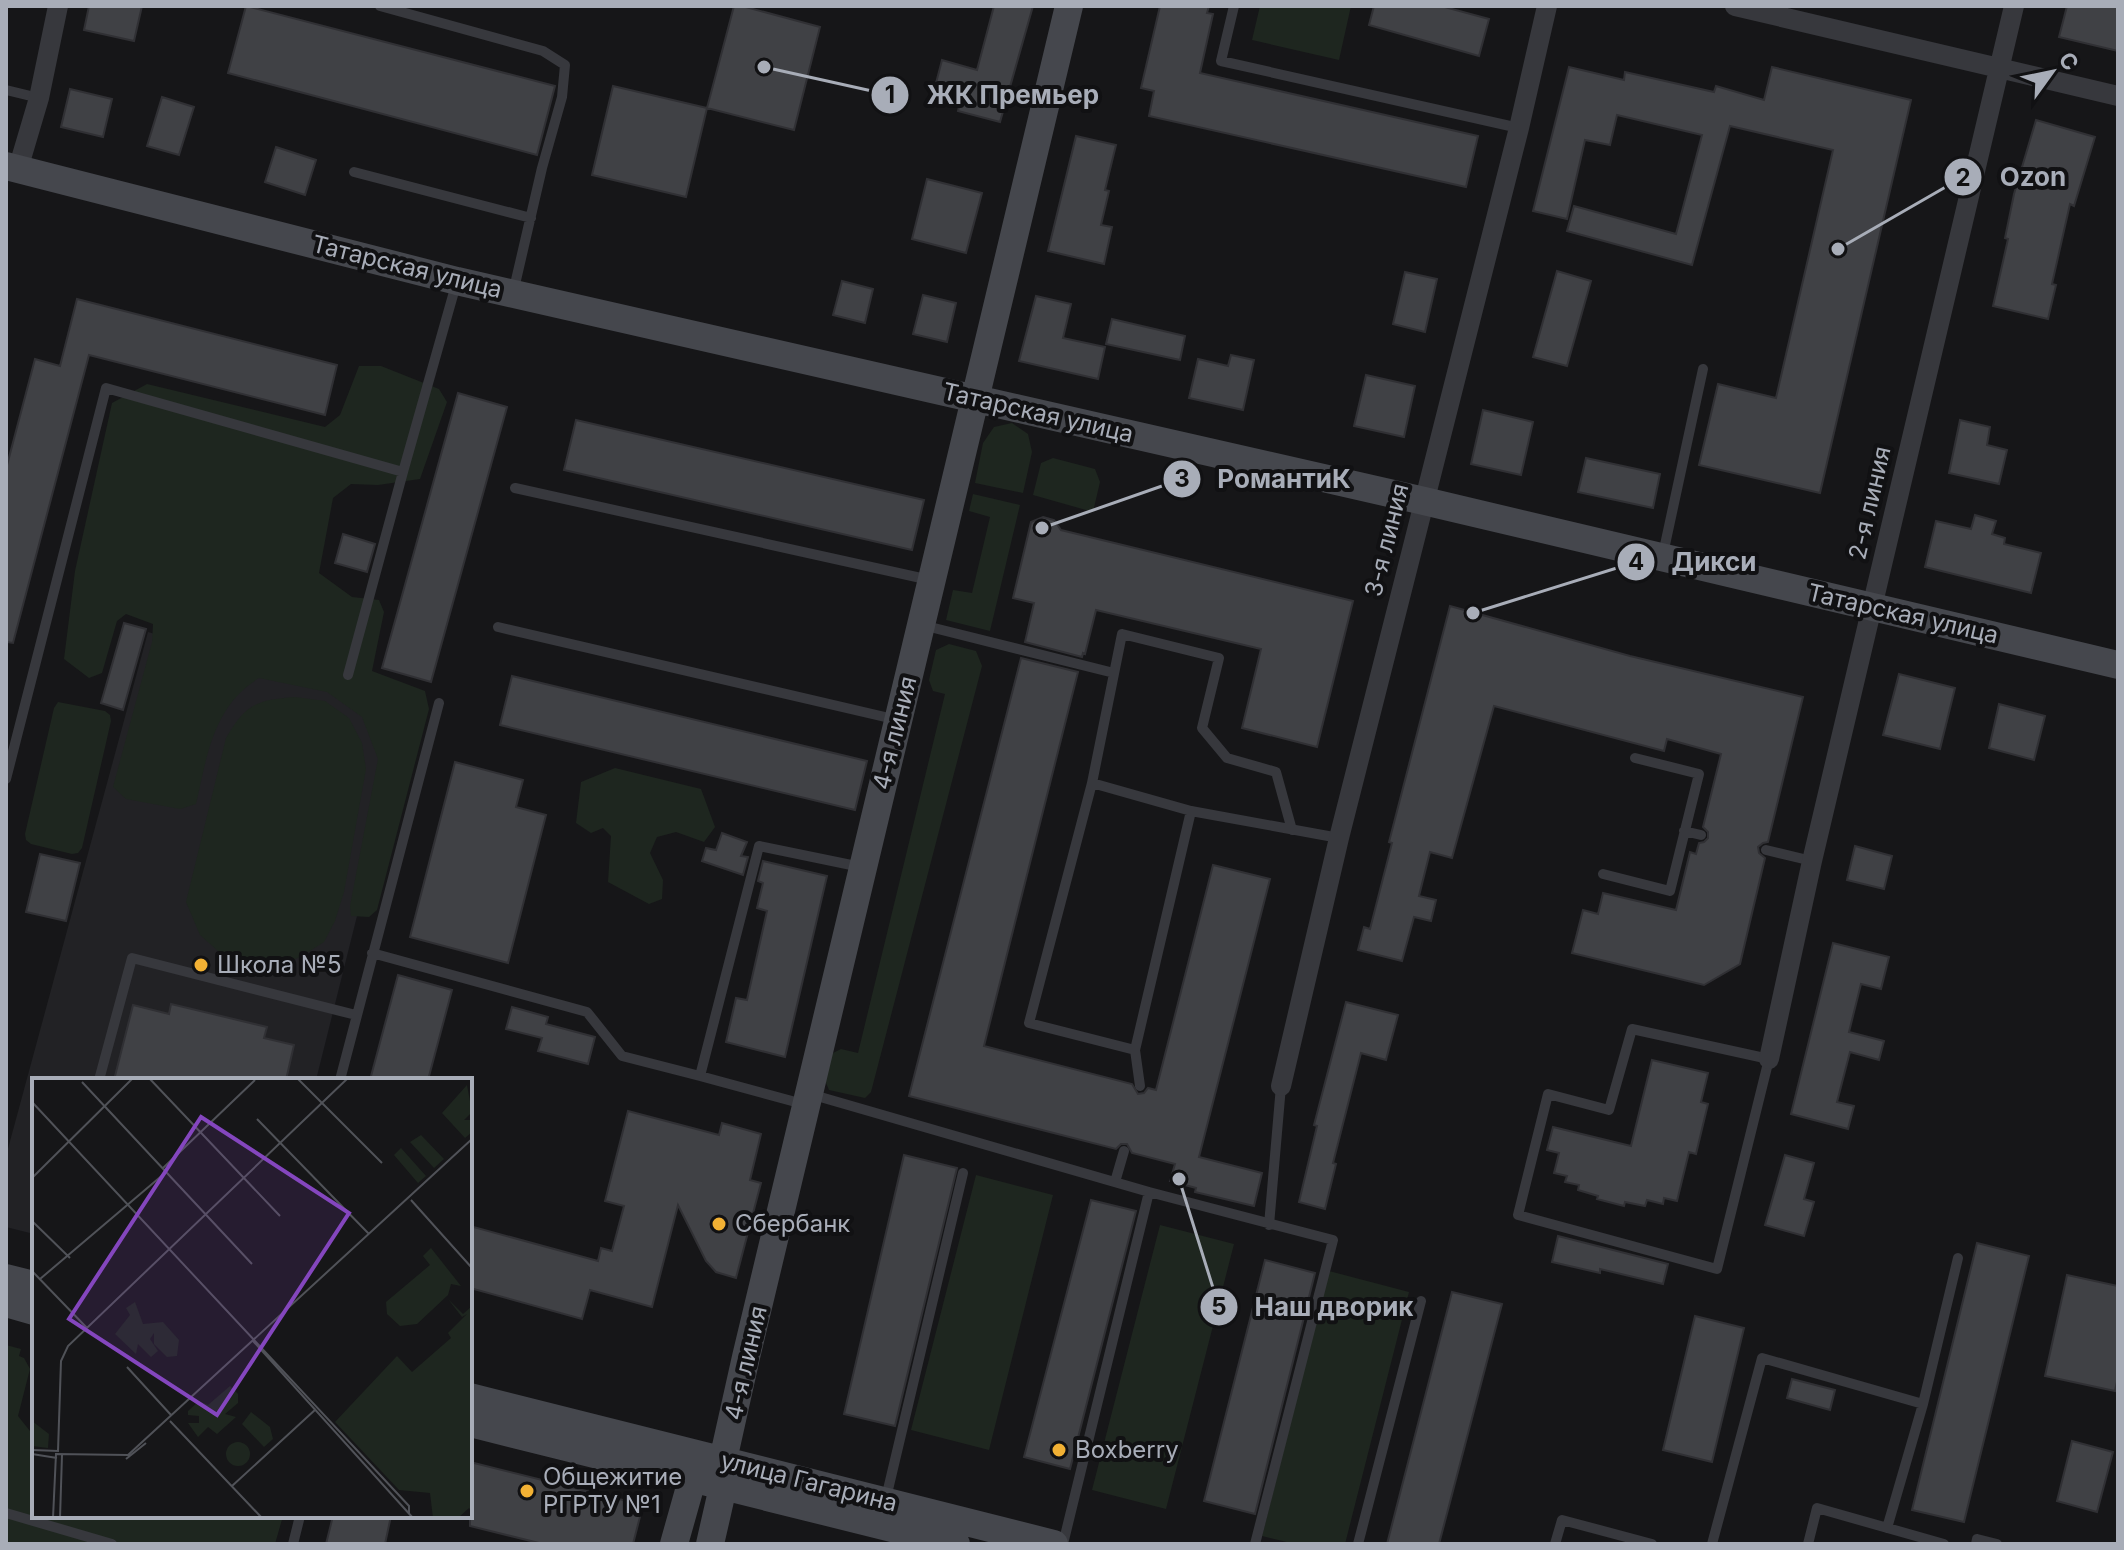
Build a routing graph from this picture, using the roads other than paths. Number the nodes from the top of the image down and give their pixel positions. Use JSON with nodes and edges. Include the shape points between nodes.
{"nodes":[{"id":1,"x":58,"y":6,"type":"edge"},
{"id":2,"x":380,"y":6,"type":"edge"},
{"id":3,"x":1069,"y":6,"type":"edge"},
{"id":4,"x":1234,"y":6,"type":"edge"},
{"id":5,"x":1735,"y":6,"type":"edge"},
{"id":6,"x":2014,"y":6,"type":"edge"},
{"id":7,"x":1544,"y":7,"type":"edge"},
{"id":8,"x":1999,"y":67,"type":"junction"},
{"id":9,"x":6,"y":90,"type":"edge"},
{"id":10,"x":2118,"y":96,"type":"edge"},
{"id":11,"x":39,"y":98,"type":"junction"},
{"id":12,"x":1519,"y":128,"type":"junction"},
{"id":13,"x":12,"y":168,"type":"edge"},
{"id":14,"x":354,"y":172,"type":"dead end"},
{"id":15,"x":531,"y":218,"type":"junction"},
{"id":16,"x":457,"y":281,"type":"junction"},
{"id":17,"x":513,"y":293,"type":"junction"},
{"id":18,"x":1703,"y":369,"type":"dead end"},
{"id":19,"x":974,"y":398,"type":"junction"},
{"id":20,"x":403,"y":472,"type":"junction"},
{"id":21,"x":515,"y":488,"type":"dead end"},
{"id":22,"x":1424,"y":501,"type":"junction"},
{"id":23,"x":1662,"y":557,"type":"junction"},
{"id":24,"x":932,"y":580,"type":"junction"},
{"id":25,"x":1873,"y":606,"type":"junction"},
{"id":26,"x":921,"y":625,"type":"junction"},
{"id":27,"x":498,"y":627,"type":"dead end"},
{"id":28,"x":2118,"y":665,"type":"edge"},
{"id":29,"x":1114,"y":673,"type":"junction"},
{"id":30,"x":348,"y":675,"type":"dead end"},
{"id":31,"x":439,"y":703,"type":"dead end"},
{"id":32,"x":898,"y":721,"type":"junction"},
{"id":33,"x":1635,"y":758,"type":"dead end"},
{"id":34,"x":6,"y":779,"type":"edge"},
{"id":35,"x":1092,"y":783,"type":"junction"},
{"id":36,"x":1191,"y":811,"type":"junction"},
{"id":37,"x":1292,"y":830,"type":"junction"},
{"id":38,"x":1684,"y":831,"type":"junction"},
{"id":39,"x":1701,"y":835,"type":"dead end"},
{"id":40,"x":1339,"y":838,"type":"junction"},
{"id":41,"x":1766,"y":850,"type":"dead end"},
{"id":42,"x":1812,"y":861,"type":"junction"},
{"id":43,"x":862,"y":868,"type":"junction"},
{"id":44,"x":1603,"y":874,"type":"dead end"},
{"id":45,"x":372,"y":953,"type":"junction"},
{"id":46,"x":356,"y":1015,"type":"junction"},
{"id":47,"x":1135,"y":1050,"type":"junction"},
{"id":48,"x":1769,"y":1059,"type":"junction"},
{"id":49,"x":700,"y":1076,"type":"junction"},
{"id":50,"x":100,"y":1078,"type":"edge"},
{"id":51,"x":340,"y":1078,"type":"edge"},
{"id":52,"x":1140,"y":1086,"type":"dead end"},
{"id":53,"x":1281,"y":1086,"type":"joint"},
{"id":54,"x":807,"y":1099,"type":"junction"},
{"id":55,"x":1124,"y":1151,"type":"dead end"},
{"id":56,"x":963,"y":1173,"type":"dead end"},
{"id":57,"x":1115,"y":1182,"type":"junction"},
{"id":58,"x":1149,"y":1192,"type":"junction"},
{"id":59,"x":1269,"y":1225,"type":"junction"},
{"id":60,"x":1958,"y":1258,"type":"dead end"},
{"id":61,"x":6,"y":1278,"type":"edge"},
{"id":62,"x":32,"y":1284,"type":"edge"},
{"id":63,"x":1421,"y":1301,"type":"dead end"},
{"id":64,"x":6,"y":1303,"type":"edge"},
{"id":65,"x":32,"y":1310,"type":"edge"},
{"id":66,"x":472,"y":1398,"type":"edge"},
{"id":67,"x":1923,"y":1404,"type":"junction"},
{"id":68,"x":472,"y":1424,"type":"edge"},
{"id":69,"x":723,"y":1473,"type":"junction"},
{"id":70,"x":692,"y":1480,"type":"junction"},
{"id":71,"x":885,"y":1502,"type":"junction"},
{"id":72,"x":6,"y":1513,"type":"edge"},
{"id":73,"x":300,"y":1518,"type":"edge"},
{"id":74,"x":1887,"y":1528,"type":"junction"},
{"id":75,"x":112,"y":1544,"type":"edge"},
{"id":76,"x":293,"y":1544,"type":"edge"},
{"id":77,"x":674,"y":1544,"type":"edge"},
{"id":78,"x":710,"y":1544,"type":"edge"},
{"id":79,"x":956,"y":1544,"type":"edge"},
{"id":80,"x":1054,"y":1544,"type":"edge"},
{"id":81,"x":1063,"y":1544,"type":"edge"},
{"id":82,"x":1255,"y":1544,"type":"edge"},
{"id":83,"x":1358,"y":1544,"type":"edge"},
{"id":84,"x":1555,"y":1544,"type":"edge"},
{"id":85,"x":1652,"y":1544,"type":"edge"},
{"id":86,"x":1712,"y":1544,"type":"edge"},
{"id":87,"x":1808,"y":1544,"type":"edge"},
{"id":88,"x":1944,"y":1544,"type":"edge"},
{"id":89,"x":1976,"y":1544,"type":"edge"},
{"id":90,"x":1997,"y":1544,"type":"edge"}],
"edges":[{"from":1,"to":11,"type":"street"},
{"from":2,"to":15,"type":"lane","via":[[543,51],[565,65],[562,97]]},
{"from":3,"to":19,"type":"street","name":"4-я линия"},
{"from":4,"to":12,"type":"lane","via":[[1221,61]]},
{"from":5,"to":8,"type":"street"},
{"from":6,"to":8,"type":"street","name":"2-я линия"},
{"from":7,"to":12,"type":"street","name":"3-я линия"},
{"from":8,"to":10,"type":"street"},
{"from":8,"to":25,"type":"street","name":"2-я линия"},
{"from":9,"to":11,"type":"lane"},
{"from":11,"to":13,"type":"street"},
{"from":12,"to":22,"type":"street","name":"3-я линия"},
{"from":13,"to":16,"type":"street","name":"Татарская улица"},
{"from":14,"to":15,"type":"lane"},
{"from":15,"to":17,"type":"lane"},
{"from":16,"to":17,"type":"street","name":"Татарская улица"},
{"from":16,"to":20,"type":"lane"},
{"from":17,"to":19,"type":"street","name":"Татарская улица"},
{"from":18,"to":23,"type":"lane"},
{"from":19,"to":22,"type":"street","name":"Татарская улица"},
{"from":19,"to":24,"type":"street","name":"4-я линия"},
{"from":20,"to":30,"type":"lane"},
{"from":20,"to":34,"type":"lane","via":[[106,388]]},
{"from":21,"to":24,"type":"lane"},
{"from":22,"to":23,"type":"street","name":"Татарская улица"},
{"from":22,"to":40,"type":"street","name":"3-я линия"},
{"from":23,"to":25,"type":"street","name":"Татарская улица"},
{"from":24,"to":26,"type":"street","name":"4-я линия"},
{"from":25,"to":28,"type":"street","name":"Татарская улица"},
{"from":25,"to":42,"type":"street","name":"2-я линия"},
{"from":26,"to":29,"type":"lane"},
{"from":26,"to":32,"type":"street","name":"4-я линия"},
{"from":27,"to":32,"type":"lane"},
{"from":29,"to":35,"type":"lane"},
{"from":29,"to":37,"type":"lane","via":[[1122,634],[1219,658],[1202,728],[1227,758],[1276,772]]},
{"from":31,"to":45,"type":"lane"},
{"from":32,"to":43,"type":"street","name":"4-я линия"},
{"from":33,"to":38,"type":"lane","via":[[1699,774]]},
{"from":35,"to":36,"type":"lane"},
{"from":35,"to":47,"type":"lane","via":[[1029,1023]]},
{"from":36,"to":37,"type":"lane"},
{"from":36,"to":47,"type":"lane"},
{"from":37,"to":40,"type":"lane"},
{"from":38,"to":39,"type":"lane"},
{"from":38,"to":44,"type":"lane","via":[[1670,891]]},
{"from":40,"to":53,"type":"street","name":"3-я линия"},
{"from":41,"to":42,"type":"lane"},
{"from":42,"to":48,"type":"street","name":"2-я линия"},
{"from":43,"to":49,"type":"lane","via":[[759,846]]},
{"from":43,"to":54,"type":"street","name":"4-я линия"},
{"from":45,"to":46,"type":"lane"},
{"from":45,"to":49,"type":"lane","via":[[587,1012],[622,1056]]},
{"from":46,"to":50,"type":"lane","via":[[132,958]]},
{"from":46,"to":51,"type":"lane"},
{"from":47,"to":52,"type":"lane"},
{"from":48,"to":48,"type":"lane","via":[[1717,1269],[1518,1215],[1548,1094],[1609,1110],[1632,1029]]},
{"from":49,"to":54,"type":"lane"},
{"from":53,"to":59,"type":"lane"},
{"from":54,"to":57,"type":"lane"},
{"from":54,"to":69,"type":"street","name":"4-я линия"},
{"from":55,"to":57,"type":"lane"},
{"from":56,"to":71,"type":"lane"},
{"from":57,"to":58,"type":"lane"},
{"from":58,"to":59,"type":"lane"},
{"from":58,"to":81,"type":"lane"},
{"from":59,"to":82,"type":"lane","via":[[1333,1240]]},
{"from":60,"to":67,"type":"lane"},
{"from":61,"to":62,"type":"street"},
{"from":63,"to":83,"type":"lane"},
{"from":64,"to":65,"type":"street"},
{"from":66,"to":69,"type":"street","name":"улица Гагарина"},
{"from":67,"to":74,"type":"lane"},
{"from":67,"to":86,"type":"lane","via":[[1762,1358]]},
{"from":68,"to":70,"type":"street","name":"улица Гагарина","via":[[532,1444]]},
{"from":69,"to":70,"type":"street"},
{"from":69,"to":71,"type":"street","name":"улица Гагарина"},
{"from":69,"to":78,"type":"street","name":"4-я линия"},
{"from":69,"to":79,"type":"street","name":"улица Гагарина"},
{"from":70,"to":77,"type":"street"},
{"from":71,"to":80,"type":"street","name":"улица Гагарина"},
{"from":72,"to":75,"type":"lane"},
{"from":73,"to":76,"type":"lane"},
{"from":74,"to":87,"type":"lane","via":[[1817,1508]]},
{"from":74,"to":88,"type":"lane"},
{"from":84,"to":85,"type":"lane","via":[[1562,1520]]},
{"from":89,"to":90,"type":"lane","via":[[1977,1539]]}]}
